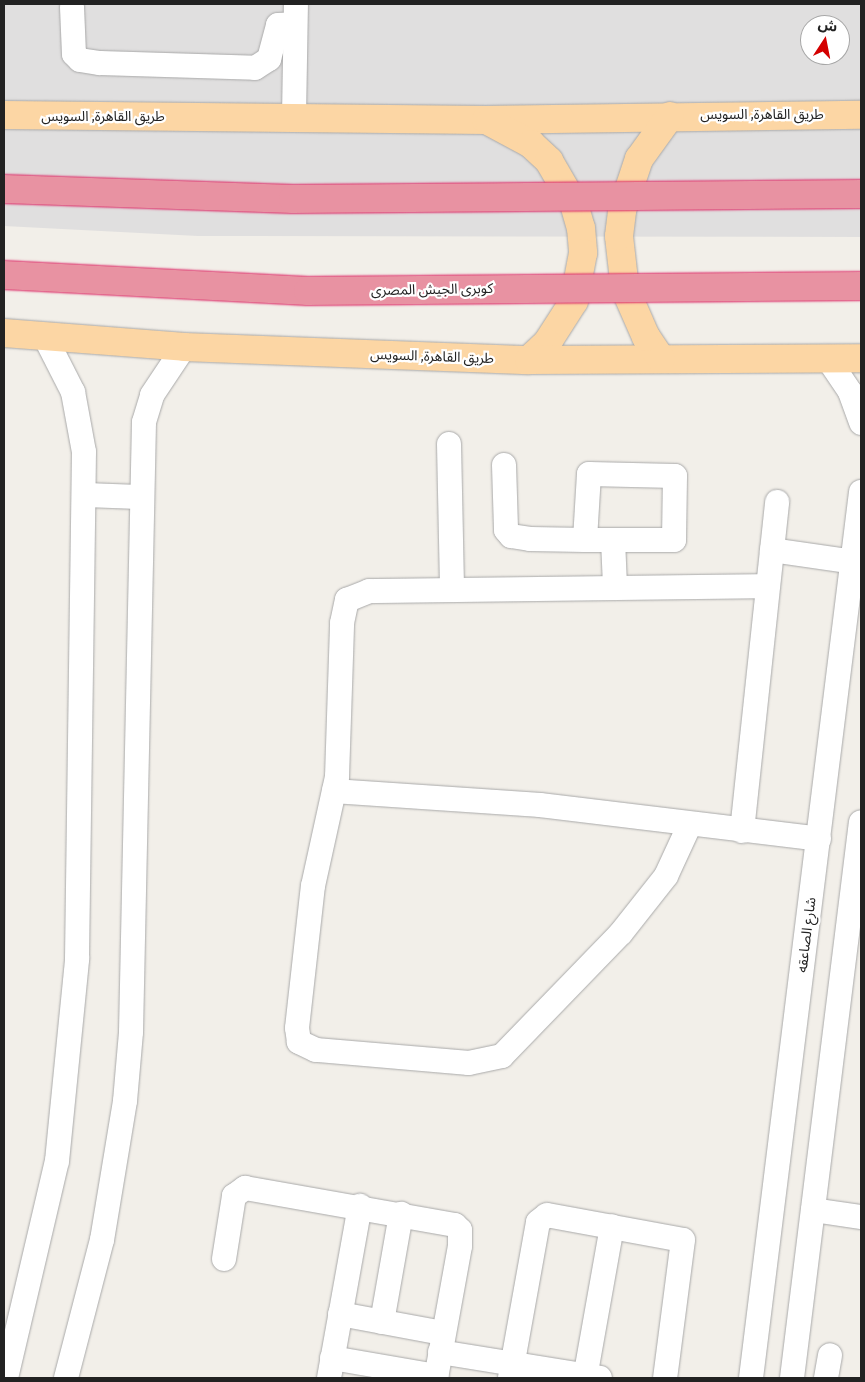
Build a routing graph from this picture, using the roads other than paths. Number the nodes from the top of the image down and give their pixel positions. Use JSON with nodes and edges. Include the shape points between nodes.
{"nodes":[{"id":1,"x":72,"y":6,"type":"dead end"},
{"id":2,"x":296,"y":14,"type":"edge"},
{"id":3,"x":4,"y":115,"type":"edge"},
{"id":4,"x":861,"y":115,"type":"edge"},
{"id":5,"x":294,"y":116,"type":"junction"},
{"id":6,"x":670,"y":116,"type":"junction"},
{"id":7,"x":486,"y":120,"type":"junction"},
{"id":8,"x":4,"y":189,"type":"edge"},
{"id":9,"x":861,"y":194,"type":"edge"},
{"id":10,"x":4,"y":275,"type":"edge"},
{"id":11,"x":861,"y":286,"type":"edge"},
{"id":12,"x":4,"y":333,"type":"edge"},
{"id":13,"x":45,"y":336,"type":"junction"},
{"id":14,"x":184,"y":347,"type":"junction"},
{"id":15,"x":861,"y":358,"type":"edge"},
{"id":16,"x":661,"y":359,"type":"junction"},
{"id":17,"x":828,"y":359,"type":"junction"},
{"id":18,"x":529,"y":360,"type":"junction"},
{"id":19,"x":861,"y":423,"type":"edge"},
{"id":20,"x":449,"y":444,"type":"dead end"},
{"id":21,"x":504,"y":465,"type":"dead end"},
{"id":22,"x":861,"y":492,"type":"edge"},
{"id":23,"x":85,"y":495,"type":"junction"},
{"id":24,"x":140,"y":497,"type":"junction"},
{"id":25,"x":777,"y":502,"type":"dead end"},
{"id":26,"x":586,"y":540,"type":"junction"},
{"id":27,"x":613,"y":540,"type":"junction"},
{"id":28,"x":772,"y":550,"type":"junction"},
{"id":29,"x":857,"y":562,"type":"edge"},
{"id":30,"x":615,"y":586,"type":"junction"},
{"id":31,"x":766,"y":586,"type":"junction"},
{"id":32,"x":452,"y":588,"type":"junction"},
{"id":33,"x":334,"y":791,"type":"junction"},
{"id":34,"x":861,"y":822,"type":"edge"},
{"id":35,"x":690,"y":824,"type":"junction"},
{"id":36,"x":742,"y":831,"type":"junction"},
{"id":37,"x":819,"y":839,"type":"junction"},
{"id":38,"x":853,"y":949,"type":"edge"},
{"id":39,"x":360,"y":1206,"type":"junction"},
{"id":40,"x":813,"y":1210,"type":"junction"},
{"id":41,"x":400,"y":1214,"type":"junction"},
{"id":42,"x":861,"y":1217,"type":"edge"},
{"id":43,"x":612,"y":1226,"type":"junction"},
{"id":44,"x":224,"y":1259,"type":"dead end"},
{"id":45,"x":340,"y":1314,"type":"junction"},
{"id":46,"x":382,"y":1322,"type":"junction"},
{"id":47,"x":442,"y":1343,"type":"junction"},
{"id":48,"x":830,"y":1355,"type":"dead end"},
{"id":49,"x":330,"y":1368,"type":"edge"},
{"id":50,"x":511,"y":1371,"type":"edge"},
{"id":51,"x":374,"y":1372,"type":"edge"},
{"id":52,"x":436,"y":1377,"type":"edge"},
{"id":53,"x":590,"y":1377,"type":"edge"},
{"id":54,"x":6,"y":1378,"type":"edge"},
{"id":55,"x":66,"y":1378,"type":"edge"},
{"id":56,"x":665,"y":1378,"type":"edge"},
{"id":57,"x":751,"y":1378,"type":"edge"},
{"id":58,"x":792,"y":1378,"type":"edge"},
{"id":59,"x":826,"y":1378,"type":"edge"}],
"edges":[{"from":1,"to":2,"type":"street","via":[[74,54],[100,63],[255,68],[269,59],[278,25]]},
{"from":2,"to":5,"type":"street"},
{"from":3,"to":5,"type":"main road","name":"طريق القاهرة, السويس"},
{"from":4,"to":6,"type":"main road","name":"طريق القاهرة, السويس"},
{"from":5,"to":7,"type":"main road","name":"طريق القاهرة, السويس"},
{"from":6,"to":7,"type":"main road","name":"طريق القاهرة, السويس"},
{"from":6,"to":16,"type":"main road","via":[[639,159],[622,210],[619,236],[625,289],[646,337]]},
{"from":7,"to":18,"type":"main road","via":[[510,130],[549,161],[574,204],[581,228],[583,253],[574,301],[547,344]]},
{"from":8,"to":9,"type":"highway","bridge":true,"via":[[293,199]]},
{"from":10,"to":11,"type":"highway","name":"كوبرى الجيش المصرى","bridge":true,"via":[[308,291]]},
{"from":12,"to":13,"type":"main road","name":"طريق القاهرة, السويس"},
{"from":13,"to":14,"type":"main road","name":"طريق القاهرة, السويس"},
{"from":13,"to":23,"type":"street","via":[[61,363],[81,421]]},
{"from":14,"to":18,"type":"main road","name":"طريق القاهرة, السويس"},
{"from":14,"to":24,"type":"street","via":[[152,395],[144,422]]},
{"from":15,"to":17,"type":"main road","name":"طريق القاهرة, السويس"},
{"from":16,"to":17,"type":"main road","name":"طريق القاهرة, السويس"},
{"from":16,"to":18,"type":"main road","name":"طريق القاهرة, السويس"},
{"from":17,"to":19,"type":"street","via":[[850,392]]},
{"from":20,"to":32,"type":"street"},
{"from":21,"to":26,"type":"street","via":[[505,521],[511,536]]},
{"from":22,"to":29,"type":"street","name":"شارع الصاعقه"},
{"from":23,"to":24,"type":"street"},
{"from":23,"to":54,"type":"street","via":[[73,1026],[44,1227]]},
{"from":24,"to":55,"type":"street","via":[[131,1014],[125,1101],[102,1240]]},
{"from":25,"to":28,"type":"street"},
{"from":26,"to":27,"type":"street"},
{"from":26,"to":27,"type":"street","via":[[589,474],[675,476],[676,539]]},
{"from":27,"to":30,"type":"street"},
{"from":28,"to":29,"type":"street"},
{"from":28,"to":31,"type":"street"},
{"from":29,"to":37,"type":"street","name":"شارع الصاعقه"},
{"from":30,"to":31,"type":"street"},
{"from":30,"to":32,"type":"street"},
{"from":31,"to":36,"type":"street"},
{"from":32,"to":33,"type":"street","via":[[369,590],[347,600]]},
{"from":33,"to":35,"type":"street","via":[[540,805]]},
{"from":33,"to":35,"type":"street","via":[[313,886],[297,1028],[300,1042],[325,1051],[468,1063],[502,1056],[627,926],[670,869]]},
{"from":34,"to":38,"type":"street"},
{"from":35,"to":36,"type":"street"},
{"from":36,"to":37,"type":"street"},
{"from":37,"to":57,"type":"street","name":"شارع الصاعقه"},
{"from":38,"to":40,"type":"street"},
{"from":39,"to":41,"type":"street"},
{"from":39,"to":44,"type":"street","via":[[246,1188],[234,1196]]},
{"from":39,"to":45,"type":"street"},
{"from":40,"to":42,"type":"street"},
{"from":40,"to":58,"type":"street"},
{"from":41,"to":46,"type":"street"},
{"from":41,"to":47,"type":"street","via":[[447,1221],[460,1230]]},
{"from":43,"to":50,"type":"street","via":[[547,1215],[539,1218]]},
{"from":43,"to":53,"type":"street"},
{"from":43,"to":56,"type":"street","via":[[673,1236],[685,1244]]},
{"from":45,"to":46,"type":"street"},
{"from":45,"to":49,"type":"street"},
{"from":46,"to":47,"type":"street"},
{"from":47,"to":50,"type":"street"},
{"from":47,"to":52,"type":"street"},
{"from":48,"to":59,"type":"street"},
{"from":49,"to":51,"type":"street"},
{"from":50,"to":53,"type":"street"},
{"from":51,"to":52,"type":"street"}]}
